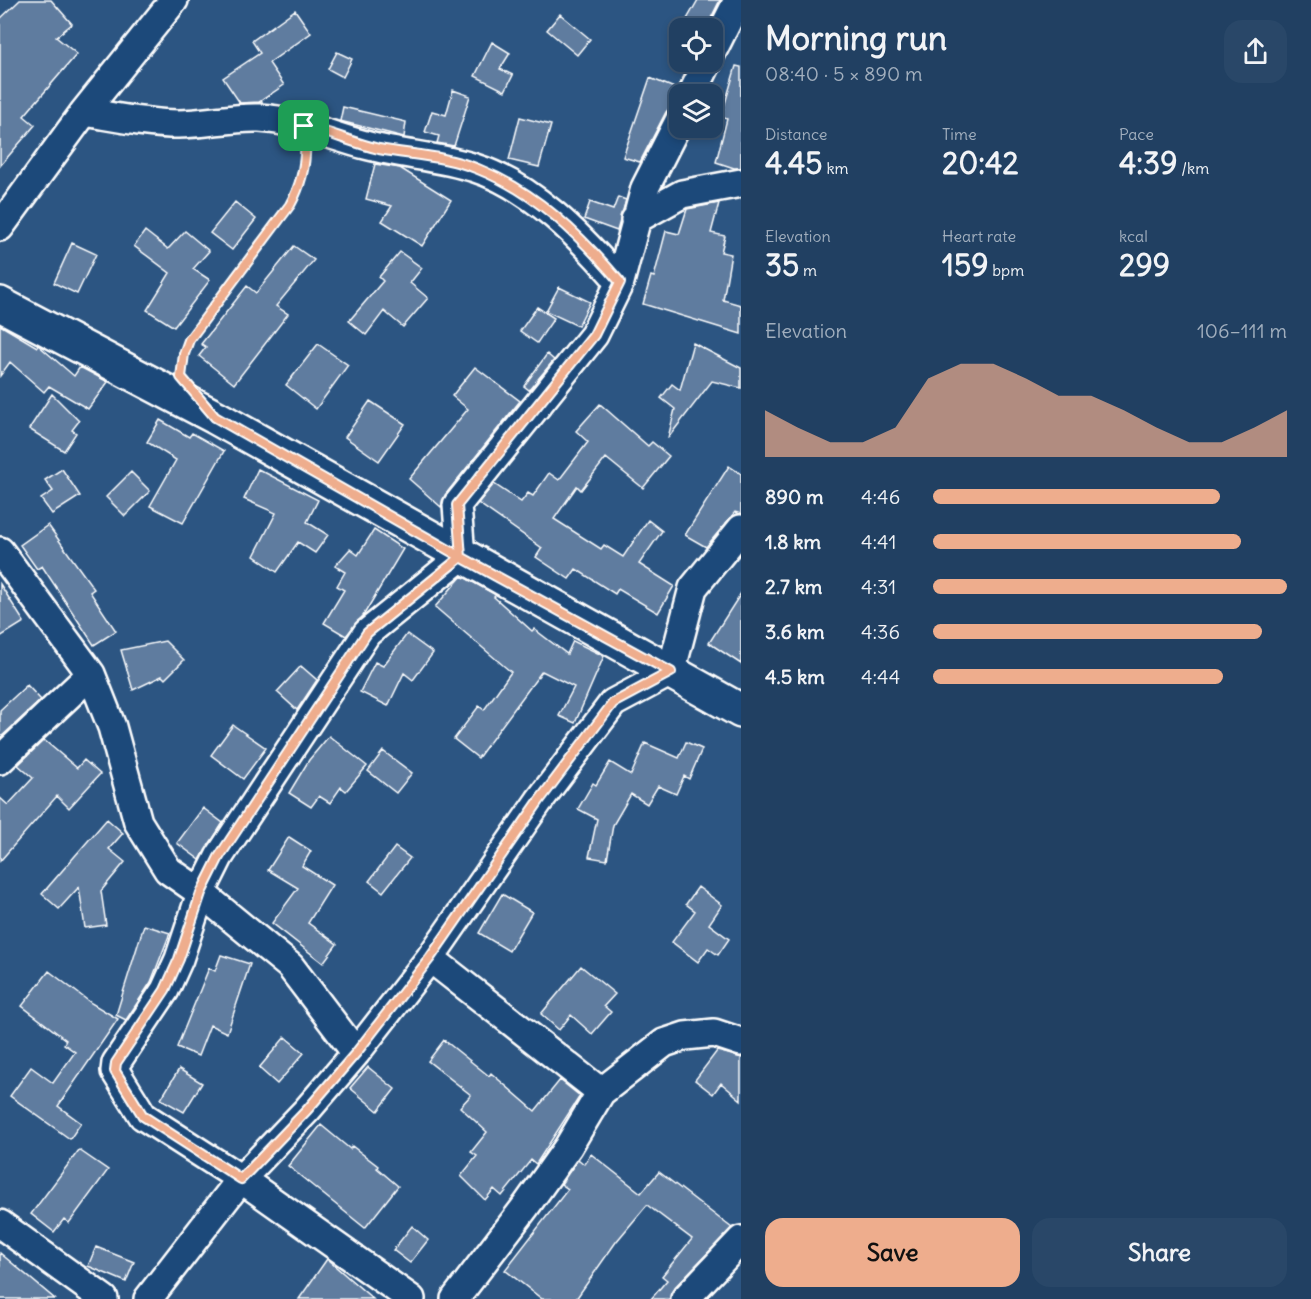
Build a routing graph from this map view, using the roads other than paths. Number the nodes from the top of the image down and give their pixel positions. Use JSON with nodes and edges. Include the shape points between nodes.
{"nodes":[{"id":1,"x":174,"y":0,"type":"edge"},
{"id":2,"x":738,"y":0,"type":"edge"},
{"id":3,"x":723,"y":30,"type":"edge"},
{"id":4,"x":84,"y":112,"type":"junction"},
{"id":5,"x":670,"y":138,"type":"edge"},
{"id":6,"x":741,"y":183,"type":"edge"},
{"id":7,"x":635,"y":220,"type":"junction"},
{"id":8,"x":0,"y":227,"type":"edge"},
{"id":9,"x":620,"y":282,"type":"junction"},
{"id":10,"x":0,"y":304,"type":"edge"},
{"id":11,"x":741,"y":529,"type":"edge"},
{"id":12,"x":0,"y":551,"type":"edge"},
{"id":13,"x":461,"y":557,"type":"junction"},
{"id":14,"x":671,"y":672,"type":"junction"},
{"id":15,"x":91,"y":674,"type":"junction"},
{"id":16,"x":741,"y":711,"type":"edge"},
{"id":17,"x":0,"y":760,"type":"edge"},
{"id":18,"x":201,"y":893,"type":"junction"},
{"id":19,"x":430,"y":958,"type":"junction"},
{"id":20,"x":741,"y":1042,"type":"edge"},
{"id":21,"x":356,"y":1053,"type":"junction"},
{"id":22,"x":601,"y":1092,"type":"junction"},
{"id":23,"x":241,"y":1179,"type":"junction"},
{"id":24,"x":0,"y":1224,"type":"edge"},
{"id":25,"x":741,"y":1240,"type":"edge"},
{"id":26,"x":688,"y":1298,"type":"edge"},
{"id":27,"x":104,"y":1299,"type":"edge"},
{"id":28,"x":148,"y":1299,"type":"edge"},
{"id":29,"x":411,"y":1299,"type":"edge"},
{"id":30,"x":455,"y":1299,"type":"edge"}],
"edges":[{"from":1,"to":4,"type":"street"},
{"from":2,"to":3,"type":"street"},
{"from":4,"to":8,"type":"street"},
{"from":4,"to":9,"type":"street","via":[[158,124],[259,118],[486,173],[550,211],[585,241]]},
{"from":5,"to":7,"type":"street","via":[[645,188]]},
{"from":6,"to":7,"type":"street","via":[[682,194]]},
{"from":7,"to":9,"type":"street"},
{"from":9,"to":13,"type":"street","via":[[594,335],[457,505]]},
{"from":10,"to":13,"type":"street","via":[[215,417]]},
{"from":11,"to":14,"type":"street","via":[[693,588]]},
{"from":12,"to":15,"type":"street"},
{"from":13,"to":14,"type":"street"},
{"from":13,"to":18,"type":"street","via":[[367,633],[236,830]]},
{"from":14,"to":16,"type":"street"},
{"from":14,"to":19,"type":"street","via":[[613,703]]},
{"from":15,"to":17,"type":"street"},
{"from":15,"to":18,"type":"street","via":[[112,727],[138,822],[168,870]]},
{"from":18,"to":21,"type":"street","via":[[290,966]]},
{"from":18,"to":23,"type":"street","via":[[165,990],[117,1060],[115,1071],[143,1116]]},
{"from":19,"to":21,"type":"street"},
{"from":19,"to":22,"type":"street"},
{"from":20,"to":22,"type":"street","via":[[714,1033],[664,1043]]},
{"from":21,"to":23,"type":"street"},
{"from":22,"to":30,"type":"street","via":[[568,1147]]},
{"from":23,"to":28,"type":"street"},
{"from":23,"to":29,"type":"street"},
{"from":24,"to":27,"type":"street"},
{"from":25,"to":26,"type":"street"}]}
